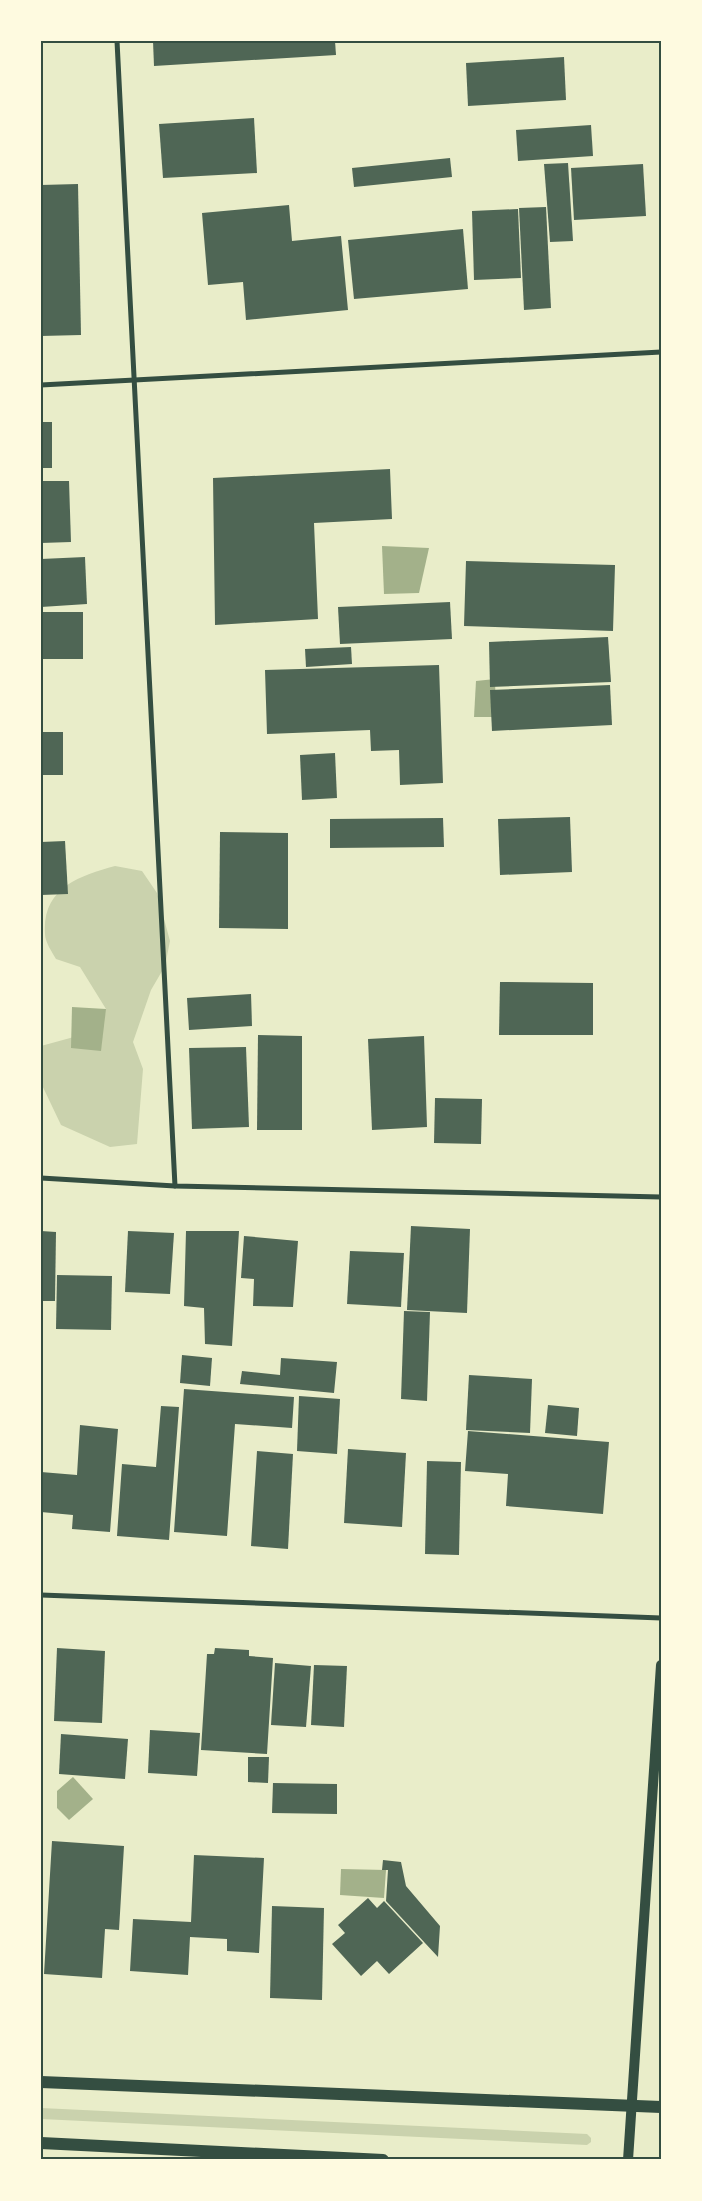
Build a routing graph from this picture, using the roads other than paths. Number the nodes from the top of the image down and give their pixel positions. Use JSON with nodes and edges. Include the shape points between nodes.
{"nodes":[{"id":1,"x":118,"y":41,"type":"edge"},
{"id":2,"x":661,"y":352,"type":"edge"},
{"id":3,"x":135,"y":380,"type":"junction"},
{"id":4,"x":41,"y":385,"type":"edge"},
{"id":5,"x":41,"y":1178,"type":"edge"},
{"id":6,"x":175,"y":1186,"type":"junction"},
{"id":7,"x":661,"y":1197,"type":"edge"},
{"id":8,"x":41,"y":1595,"type":"edge"},
{"id":9,"x":661,"y":1618,"type":"edge"},
{"id":10,"x":661,"y":1665,"type":"edge"},
{"id":11,"x":41,"y":2082,"type":"edge"},
{"id":12,"x":632,"y":2104,"type":"junction"},
{"id":13,"x":661,"y":2107,"type":"edge"},
{"id":14,"x":41,"y":2143,"type":"edge"},
{"id":15,"x":383,"y":2160,"type":"edge"},
{"id":16,"x":628,"y":2160,"type":"edge"}],
"edges":[{"from":1,"to":3,"type":"street"},
{"from":2,"to":3,"type":"street"},
{"from":3,"to":4,"type":"street"},
{"from":3,"to":6,"type":"street"},
{"from":5,"to":6,"type":"street"},
{"from":6,"to":7,"type":"street"},
{"from":8,"to":9,"type":"street"},
{"from":10,"to":12,"type":"main road"},
{"from":11,"to":12,"type":"main road"},
{"from":12,"to":13,"type":"main road"},
{"from":12,"to":16,"type":"main road"},
{"from":14,"to":15,"type":"main road"}]}
